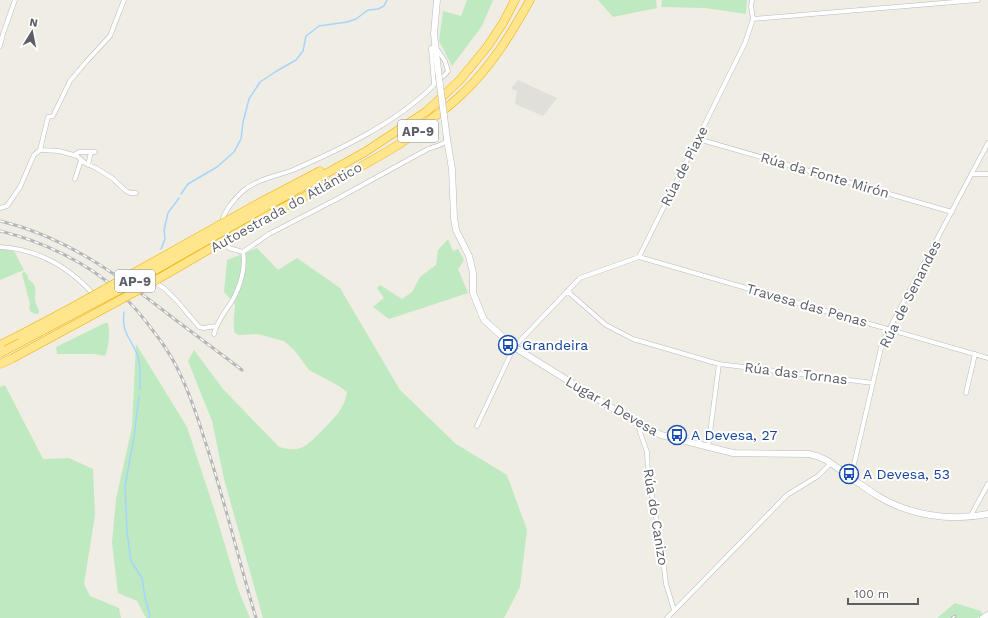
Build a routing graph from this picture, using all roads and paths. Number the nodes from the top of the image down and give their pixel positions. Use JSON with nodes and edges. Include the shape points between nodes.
{"nodes":[{"id":1,"x":14,"y":0,"type":"edge"},
{"id":2,"x":124,"y":0,"type":"edge"},
{"id":3,"x":437,"y":0,"type":"edge"},
{"id":4,"x":515,"y":0,"type":"edge"},
{"id":5,"x":530,"y":0,"type":"edge"},
{"id":6,"x":752,"y":0,"type":"edge"},
{"id":7,"x":978,"y":0,"type":"edge"},
{"id":8,"x":753,"y":19,"type":"junction"},
{"id":9,"x":0,"y":46,"type":"edge"},
{"id":10,"x":434,"y":46,"type":"junction"},
{"id":11,"x":434,"y":84,"type":"junction"},
{"id":12,"x":698,"y":139,"type":"junction"},
{"id":13,"x":447,"y":140,"type":"junction"},
{"id":14,"x":988,"y":143,"type":"edge"},
{"id":15,"x":40,"y":150,"type":"junction"},
{"id":16,"x":74,"y":155,"type":"junction"},
{"id":17,"x":81,"y":160,"type":"junction"},
{"id":18,"x":88,"y":165,"type":"junction"},
{"id":19,"x":972,"y":174,"type":"junction"},
{"id":20,"x":988,"y":174,"type":"edge"},
{"id":21,"x":74,"y":179,"type":"dead end"},
{"id":22,"x":136,"y":193,"type":"dead end"},
{"id":23,"x":0,"y":208,"type":"edge"},
{"id":24,"x":263,"y":209,"type":"junction"},
{"id":25,"x":952,"y":212,"type":"junction"},
{"id":26,"x":0,"y":247,"type":"edge"},
{"id":27,"x":243,"y":252,"type":"junction"},
{"id":28,"x":639,"y":257,"type":"junction"},
{"id":29,"x":567,"y":291,"type":"junction"},
{"id":30,"x":216,"y":326,"type":"junction"},
{"id":31,"x":889,"y":329,"type":"junction"},
{"id":32,"x":214,"y":334,"type":"dead end"},
{"id":33,"x":514,"y":347,"type":"junction"},
{"id":34,"x":2,"y":350,"type":"edge"},
{"id":35,"x":976,"y":354,"type":"junction"},
{"id":36,"x":988,"y":358,"type":"edge"},
{"id":37,"x":1,"y":364,"type":"edge"},
{"id":38,"x":719,"y":364,"type":"junction"},
{"id":39,"x":873,"y":383,"type":"junction"},
{"id":40,"x":966,"y":393,"type":"dead end"},
{"id":41,"x":638,"y":424,"type":"junction"},
{"id":42,"x":476,"y":426,"type":"dead end"},
{"id":43,"x":708,"y":448,"type":"junction"},
{"id":44,"x":831,"y":463,"type":"junction"},
{"id":45,"x":851,"y":477,"type":"junction"},
{"id":46,"x":988,"y":484,"type":"edge"},
{"id":47,"x":988,"y":514,"type":"edge"},
{"id":48,"x":970,"y":517,"type":"junction"},
{"id":49,"x":674,"y":610,"type":"junction"},
{"id":50,"x":988,"y":615,"type":"edge"},
{"id":51,"x":667,"y":618,"type":"edge"},
{"id":52,"x":983,"y":618,"type":"edge"}],
"edges":[{"from":1,"to":9,"type":"street"},
{"from":2,"to":15,"type":"street","via":[[110,36],[70,81],[53,116],[48,117]]},
{"from":3,"to":10,"type":"street","name":"Lugar A Devesa"},
{"from":4,"to":24,"type":"highway","name":"Autoestrada do Atlántico","number":"AP-9","via":[[487,47],[460,80],[427,110],[365,152]]},
{"from":5,"to":24,"type":"highway","name":"Autoestrada do Atlántico","number":"AP-9","via":[[513,30],[480,74],[463,93],[417,132],[373,159]]},
{"from":6,"to":8,"type":"street","name":"Rúa de Piaxe"},
{"from":7,"to":8,"type":"street"},
{"from":8,"to":12,"type":"street","name":"Rúa de Piaxe","via":[[745,43]]},
{"from":10,"to":11,"type":"street","via":[[431,48]]},
{"from":10,"to":11,"type":"street","via":[[439,50],[448,71]]},
{"from":10,"to":13,"type":"street","name":"Lugar A Devesa","bridge":true},
{"from":11,"to":27,"type":"street","via":[[418,100],[363,136],[244,190],[223,219],[222,236],[229,248]]},
{"from":12,"to":25,"type":"street","name":"Rúa da Fonte Mirón"},
{"from":12,"to":28,"type":"street","name":"Rúa de Piaxe"},
{"from":13,"to":27,"type":"street","via":[[444,144],[428,149],[269,234]]},
{"from":13,"to":33,"type":"street","name":"Lugar A Devesa","via":[[452,169],[456,230],[469,256],[473,273],[473,293],[484,320]]},
{"from":14,"to":19,"type":"street","name":"Rúa de Senandes"},
{"from":15,"to":16,"type":"street"},
{"from":15,"to":23,"type":"street","via":[[34,155],[20,187],[7,206]]},
{"from":16,"to":17,"type":"street"},
{"from":16,"to":18,"type":"street","via":[[79,152],[93,152]]},
{"from":17,"to":18,"type":"street"},
{"from":17,"to":21,"type":"street"},
{"from":18,"to":22,"type":"street","via":[[112,178],[126,191]]},
{"from":19,"to":20,"type":"street"},
{"from":19,"to":25,"type":"street","name":"Rúa de Senandes"},
{"from":24,"to":34,"type":"highway","name":"Autoestrada do Atlántico","number":"AP-9","bridge":true,"via":[[136,281]]},
{"from":24,"to":34,"type":"highway","bridge":true,"via":[[20,335]]},
{"from":24,"to":37,"type":"highway","name":"Autoestrada do Atlántico","number":"AP-9","bridge":true,"via":[[144,287]]},
{"from":25,"to":31,"type":"street","name":"Rúa de Senandes"},
{"from":26,"to":30,"type":"street","via":[[14,248],[51,260],[74,277],[100,303],[150,279],[178,301],[199,327]]},
{"from":27,"to":30,"type":"street","via":[[245,261],[239,288]]},
{"from":28,"to":29,"type":"street","via":[[580,278]]},
{"from":28,"to":31,"type":"street","name":"Travesa das Penas"},
{"from":29,"to":33,"type":"street"},
{"from":29,"to":38,"type":"street","name":"Rúa das Tornas","via":[[606,325],[633,339]]},
{"from":30,"to":32,"type":"street"},
{"from":31,"to":35,"type":"street","name":"Travesa das Penas"},
{"from":31,"to":39,"type":"street","name":"Rúa de Senandes","via":[[881,348]]},
{"from":33,"to":41,"type":"street","name":"Lugar A Devesa"},
{"from":33,"to":42,"type":"street"},
{"from":35,"to":36,"type":"street","name":"Travesa das Penas"},
{"from":35,"to":40,"type":"street"},
{"from":38,"to":39,"type":"street","name":"Rúa das Tornas"},
{"from":38,"to":43,"type":"street"},
{"from":39,"to":45,"type":"street","name":"Rúa de Senandes"},
{"from":41,"to":43,"type":"street","name":"Lugar A Devesa","via":[[661,435]]},
{"from":41,"to":49,"type":"street","name":"Rúa do Canizo","via":[[647,452],[648,473],[666,584]]},
{"from":43,"to":44,"type":"street","name":"Lugar A Devesa","via":[[739,454],[814,455]]},
{"from":44,"to":45,"type":"street","name":"Lugar A Devesa"},
{"from":44,"to":49,"type":"street","via":[[818,476],[787,495]]},
{"from":45,"to":48,"type":"street","name":"Lugar A Devesa","via":[[881,498],[918,512],[937,516]]},
{"from":46,"to":48,"type":"street"},
{"from":47,"to":48,"type":"street","name":"Lugar A Devesa"},
{"from":49,"to":51,"type":"street"},
{"from":50,"to":52,"type":"street"}]}
